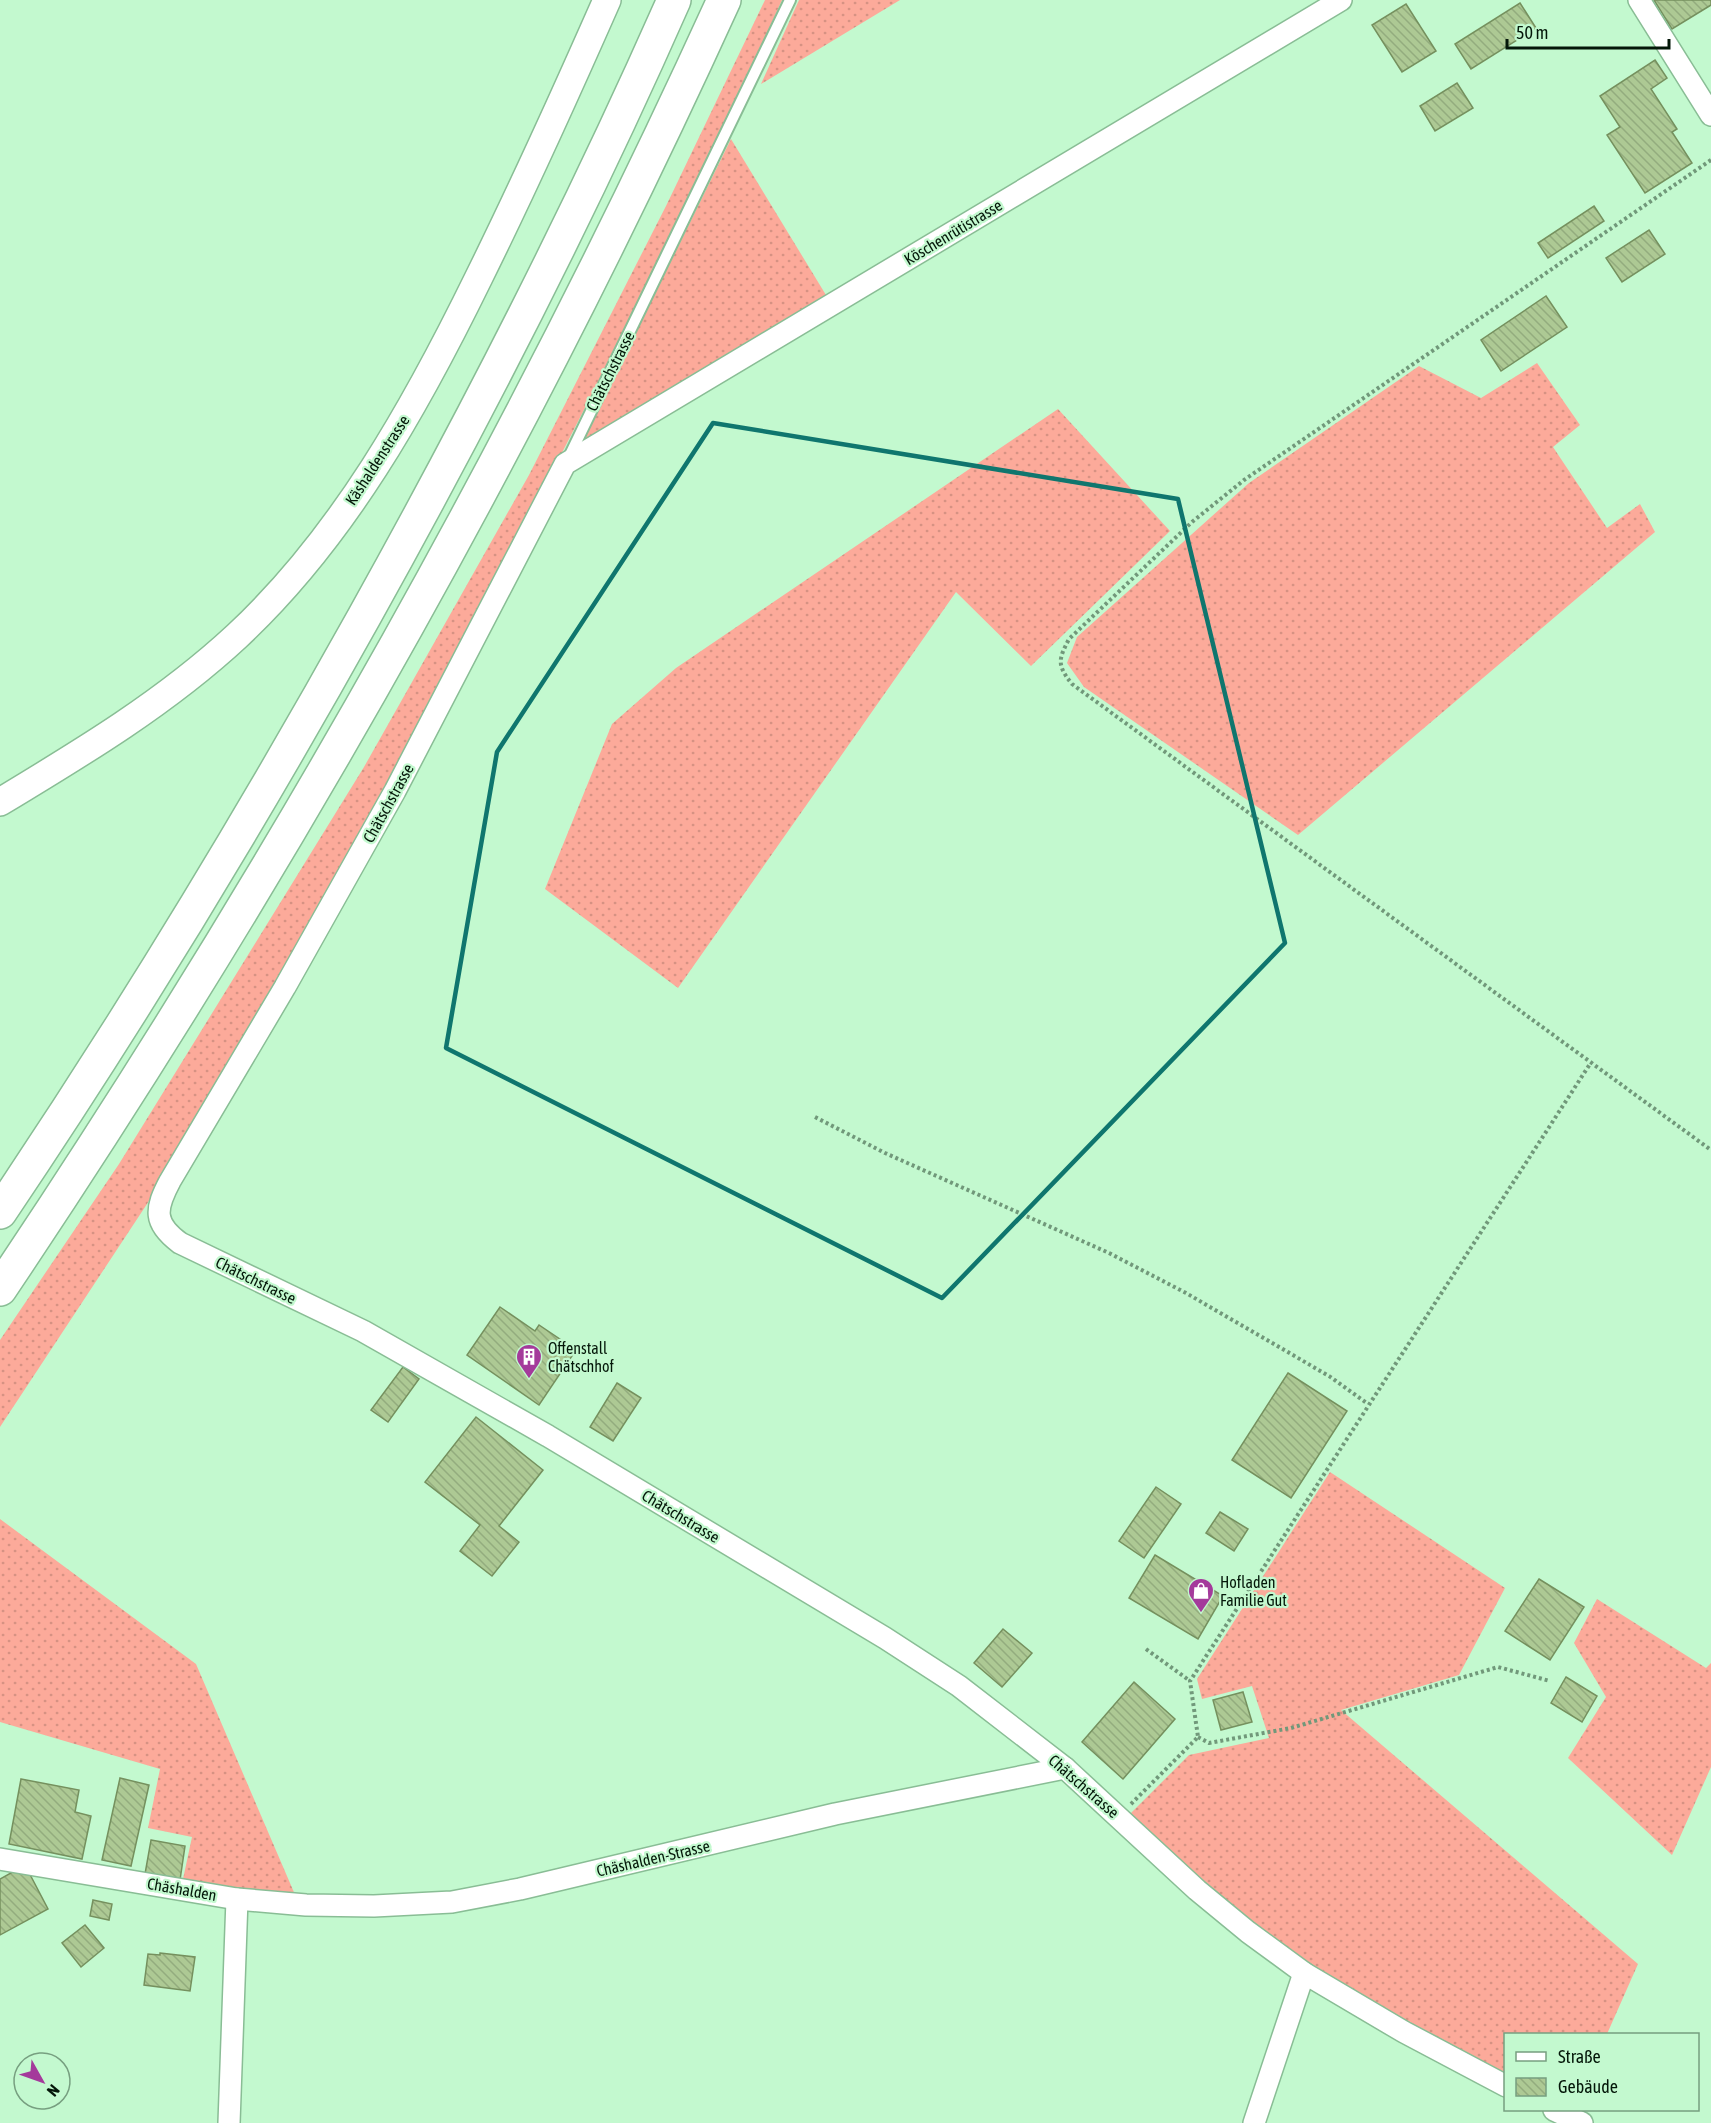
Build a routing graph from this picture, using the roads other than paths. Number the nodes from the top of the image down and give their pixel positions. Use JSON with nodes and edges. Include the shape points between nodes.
{"nodes":[{"id":1,"x":608,"y":0,"type":"edge"},
{"id":2,"x":674,"y":0,"type":"edge"},
{"id":3,"x":724,"y":0,"type":"edge"},
{"id":4,"x":790,"y":0,"type":"edge"},
{"id":5,"x":1341,"y":0,"type":"edge"},
{"id":6,"x":1640,"y":0,"type":"edge"},
{"id":7,"x":1711,"y":115,"type":"edge"},
{"id":8,"x":565,"y":464,"type":"junction"},
{"id":9,"x":0,"y":802,"type":"edge"},
{"id":10,"x":0,"y":1212,"type":"edge"},
{"id":11,"x":0,"y":1289,"type":"edge"},
{"id":12,"x":1065,"y":1768,"type":"junction"},
{"id":13,"x":0,"y":1858,"type":"edge"},
{"id":14,"x":237,"y":1899,"type":"junction"},
{"id":15,"x":1304,"y":1973,"type":"junction"},
{"id":16,"x":1504,"y":2085,"type":"edge"},
{"id":17,"x":1558,"y":2111,"type":"edge"},
{"id":18,"x":229,"y":2123,"type":"edge"},
{"id":19,"x":1254,"y":2123,"type":"edge"},
{"id":20,"x":1582,"y":2123,"type":"edge"}],
"edges":[{"from":1,"to":9,"type":"street","name":"Käshaldenstrasse","via":[[456,324],[400,426],[340,517],[273,599],[210,660],[117,729]]},
{"from":2,"to":10,"type":"highway","via":[[552,261],[388,573],[213,877]]},
{"from":3,"to":11,"type":"highway","via":[[542,376],[369,696],[182,1010]]},
{"from":4,"to":8,"type":"lane","name":"Chätschstrasse"},
{"from":5,"to":8,"type":"street","name":"Köschenrütistrasse"},
{"from":6,"to":7,"type":"street"},
{"from":8,"to":12,"type":"street","name":"Chätschstrasse","via":[[395,791],[160,1199],[162,1226],[180,1243],[363,1331],[875,1631],[959,1686]]},
{"from":12,"to":14,"type":"street","name":"Chäshalden-Strasse","via":[[835,1814],[452,1902],[374,1906]]},
{"from":12,"to":15,"type":"street","name":"Chätschstrasse","via":[[1197,1890]]},
{"from":13,"to":14,"type":"street","name":"Chäshalden"},
{"from":14,"to":18,"type":"street","name":"Chäshalden"},
{"from":15,"to":16,"type":"street","name":"Chätschstrasse"},
{"from":15,"to":19,"type":"street"},
{"from":17,"to":20,"type":"street"}]}
